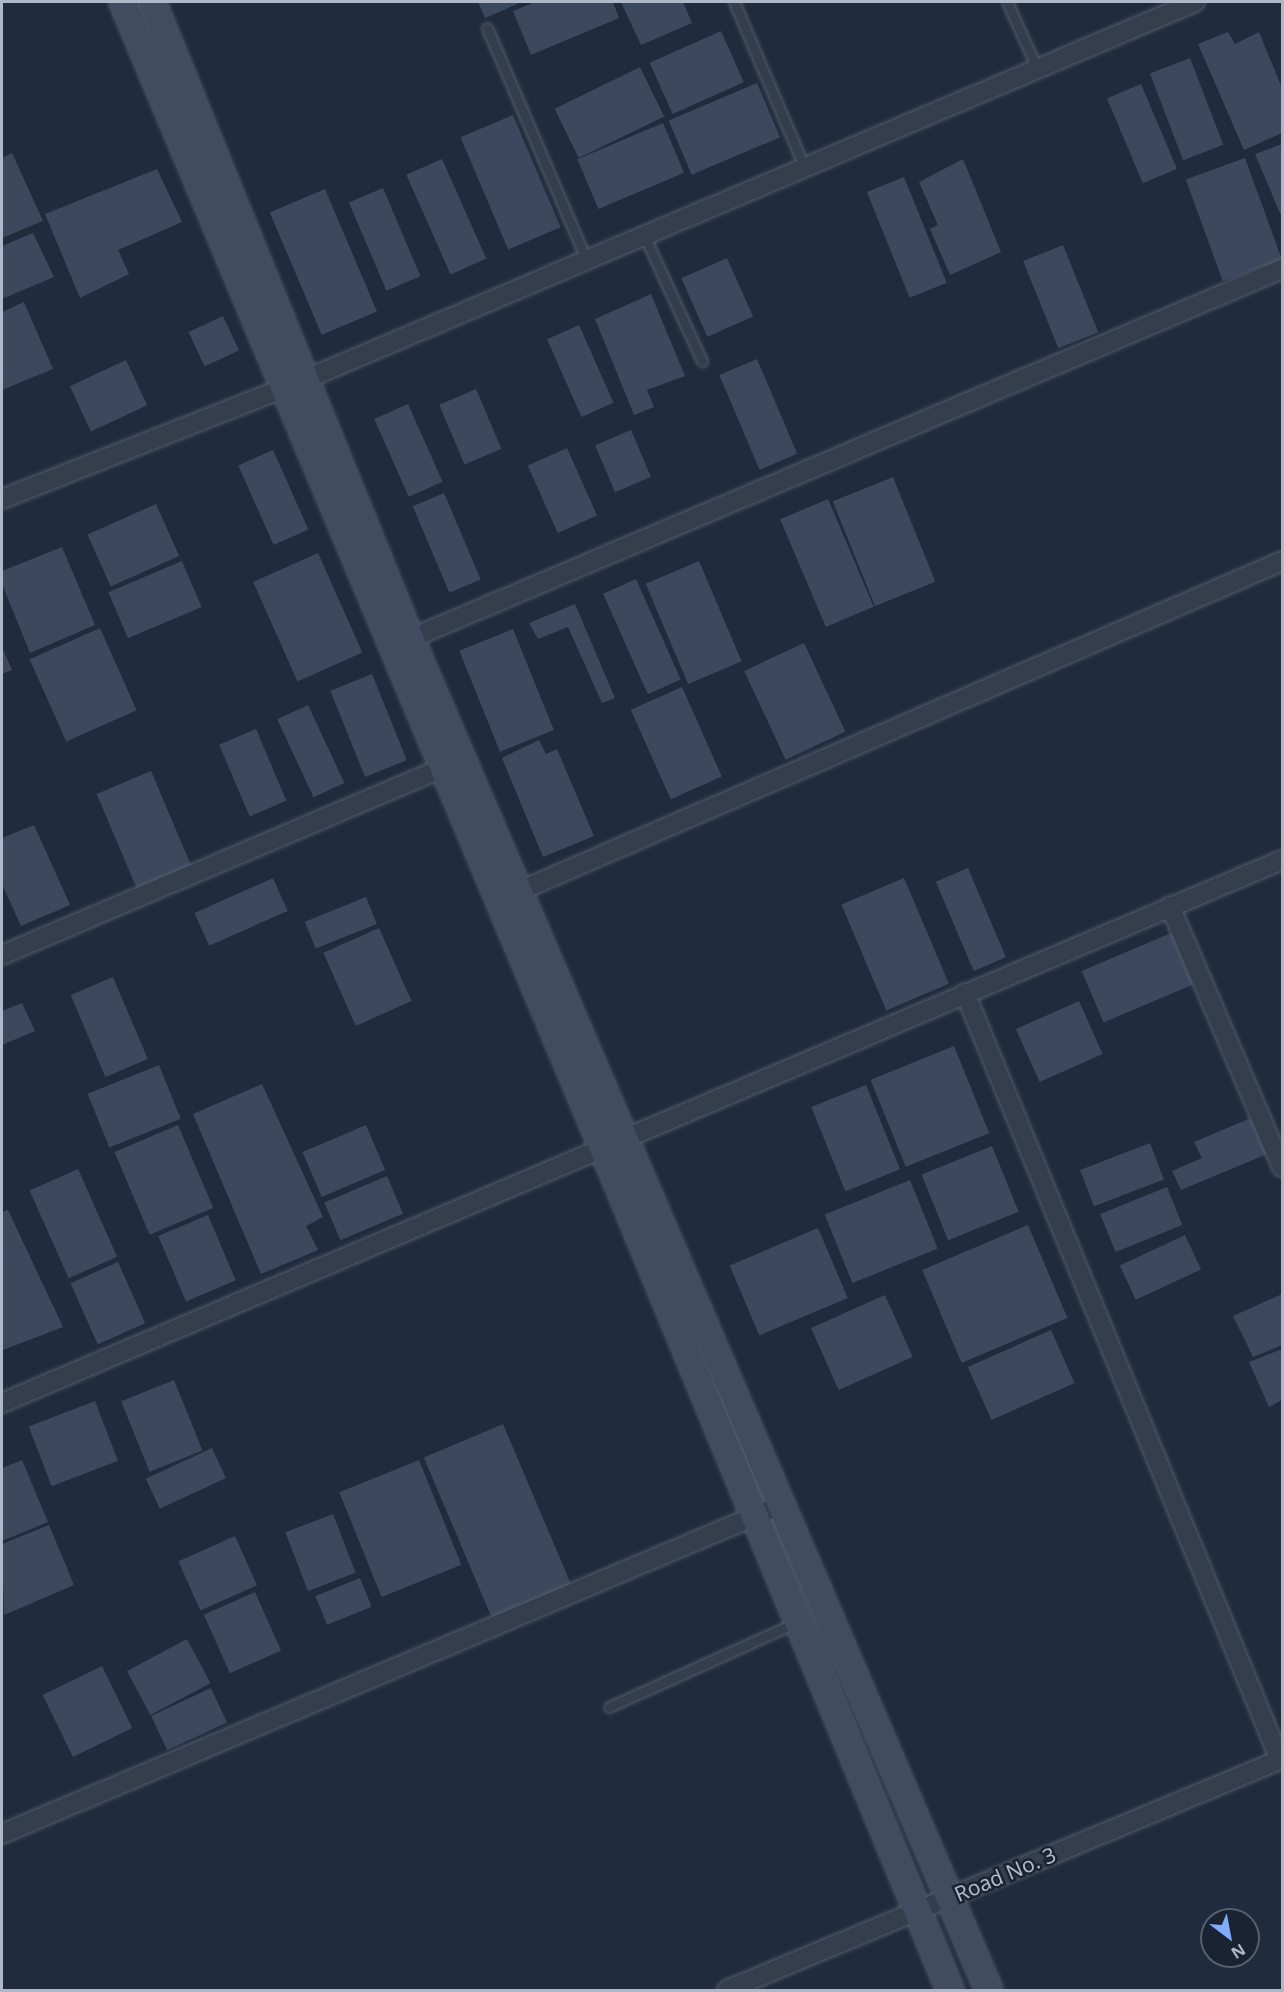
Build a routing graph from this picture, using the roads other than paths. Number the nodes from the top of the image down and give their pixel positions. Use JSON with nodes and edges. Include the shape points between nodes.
{"nodes":[{"id":1,"x":123,"y":2,"type":"edge"},
{"id":2,"x":152,"y":2,"type":"edge"},
{"id":3,"x":734,"y":2,"type":"edge"},
{"id":4,"x":1007,"y":2,"type":"edge"},
{"id":5,"x":1195,"y":2,"type":"edge"},
{"id":6,"x":487,"y":28,"type":"dead end"},
{"id":7,"x":1037,"y":68,"type":"junction"},
{"id":8,"x":198,"y":147,"type":"junction"},
{"id":9,"x":804,"y":166,"type":"junction"},
{"id":10,"x":643,"y":234,"type":"junction"},
{"id":11,"x":586,"y":259,"type":"junction"},
{"id":12,"x":1282,"y":268,"type":"edge"},
{"id":13,"x":702,"y":361,"type":"dead end"},
{"id":14,"x":293,"y":384,"type":"junction"},
{"id":15,"x":2,"y":499,"type":"edge"},
{"id":16,"x":1282,"y":561,"type":"edge"},
{"id":17,"x":400,"y":643,"type":"junction"},
{"id":18,"x":452,"y":765,"type":"junction"},
{"id":19,"x":1282,"y":860,"type":"edge"},
{"id":20,"x":508,"y":896,"type":"junction"},
{"id":21,"x":1170,"y":906,"type":"junction"},
{"id":22,"x":2,"y":955,"type":"edge"},
{"id":23,"x":965,"y":993,"type":"junction"},
{"id":24,"x":614,"y":1143,"type":"junction"},
{"id":25,"x":1282,"y":1167,"type":"edge"},
{"id":26,"x":2,"y":1403,"type":"edge"},
{"id":27,"x":753,"y":1438,"type":"junction"},
{"id":28,"x":726,"y":1449,"type":"junction"},
{"id":29,"x":781,"y":1505,"type":"junction"},
{"id":30,"x":753,"y":1517,"type":"junction"},
{"id":31,"x":797,"y":1622,"type":"junction"},
{"id":32,"x":609,"y":1707,"type":"dead end"},
{"id":33,"x":1281,"y":1760,"type":"edge"},
{"id":34,"x":2,"y":1834,"type":"edge"},
{"id":35,"x":949,"y":1897,"type":"junction"},
{"id":36,"x":916,"y":1911,"type":"junction"},
{"id":37,"x":727,"y":1990,"type":"edge"},
{"id":38,"x":950,"y":1990,"type":"edge"},
{"id":39,"x":989,"y":1990,"type":"edge"}],
"edges":[{"from":1,"to":8,"type":"main road"},
{"from":2,"to":8,"type":"main road"},
{"from":3,"to":9,"type":"lane"},
{"from":4,"to":7,"type":"lane"},
{"from":5,"to":7,"type":"street"},
{"from":6,"to":11,"type":"lane"},
{"from":7,"to":9,"type":"street"},
{"from":8,"to":14,"type":"main road"},
{"from":9,"to":10,"type":"street"},
{"from":10,"to":11,"type":"street"},
{"from":10,"to":13,"type":"lane"},
{"from":11,"to":14,"type":"street"},
{"from":12,"to":17,"type":"street"},
{"from":14,"to":15,"type":"street"},
{"from":14,"to":17,"type":"main road"},
{"from":16,"to":20,"type":"street"},
{"from":17,"to":18,"type":"main road"},
{"from":18,"to":20,"type":"main road"},
{"from":18,"to":22,"type":"street"},
{"from":19,"to":21,"type":"street"},
{"from":20,"to":24,"type":"main road"},
{"from":21,"to":23,"type":"street"},
{"from":21,"to":25,"type":"street"},
{"from":23,"to":24,"type":"street"},
{"from":23,"to":33,"type":"street"},
{"from":24,"to":26,"type":"street"},
{"from":24,"to":27,"type":"main road"},
{"from":24,"to":28,"type":"main road"},
{"from":27,"to":28,"type":"main road"},
{"from":27,"to":29,"type":"main road"},
{"from":28,"to":30,"type":"main road"},
{"from":29,"to":30,"type":"street"},
{"from":29,"to":35,"type":"main road"},
{"from":30,"to":31,"type":"main road"},
{"from":30,"to":34,"type":"street"},
{"from":31,"to":32,"type":"lane"},
{"from":31,"to":36,"type":"main road"},
{"from":33,"to":35,"type":"street","name":"Road No. 3"},
{"from":35,"to":36,"type":"street","name":"Road No. 3"},
{"from":35,"to":39,"type":"main road"},
{"from":36,"to":37,"type":"street","name":"Road No. 3"},
{"from":36,"to":38,"type":"main road"}]}
